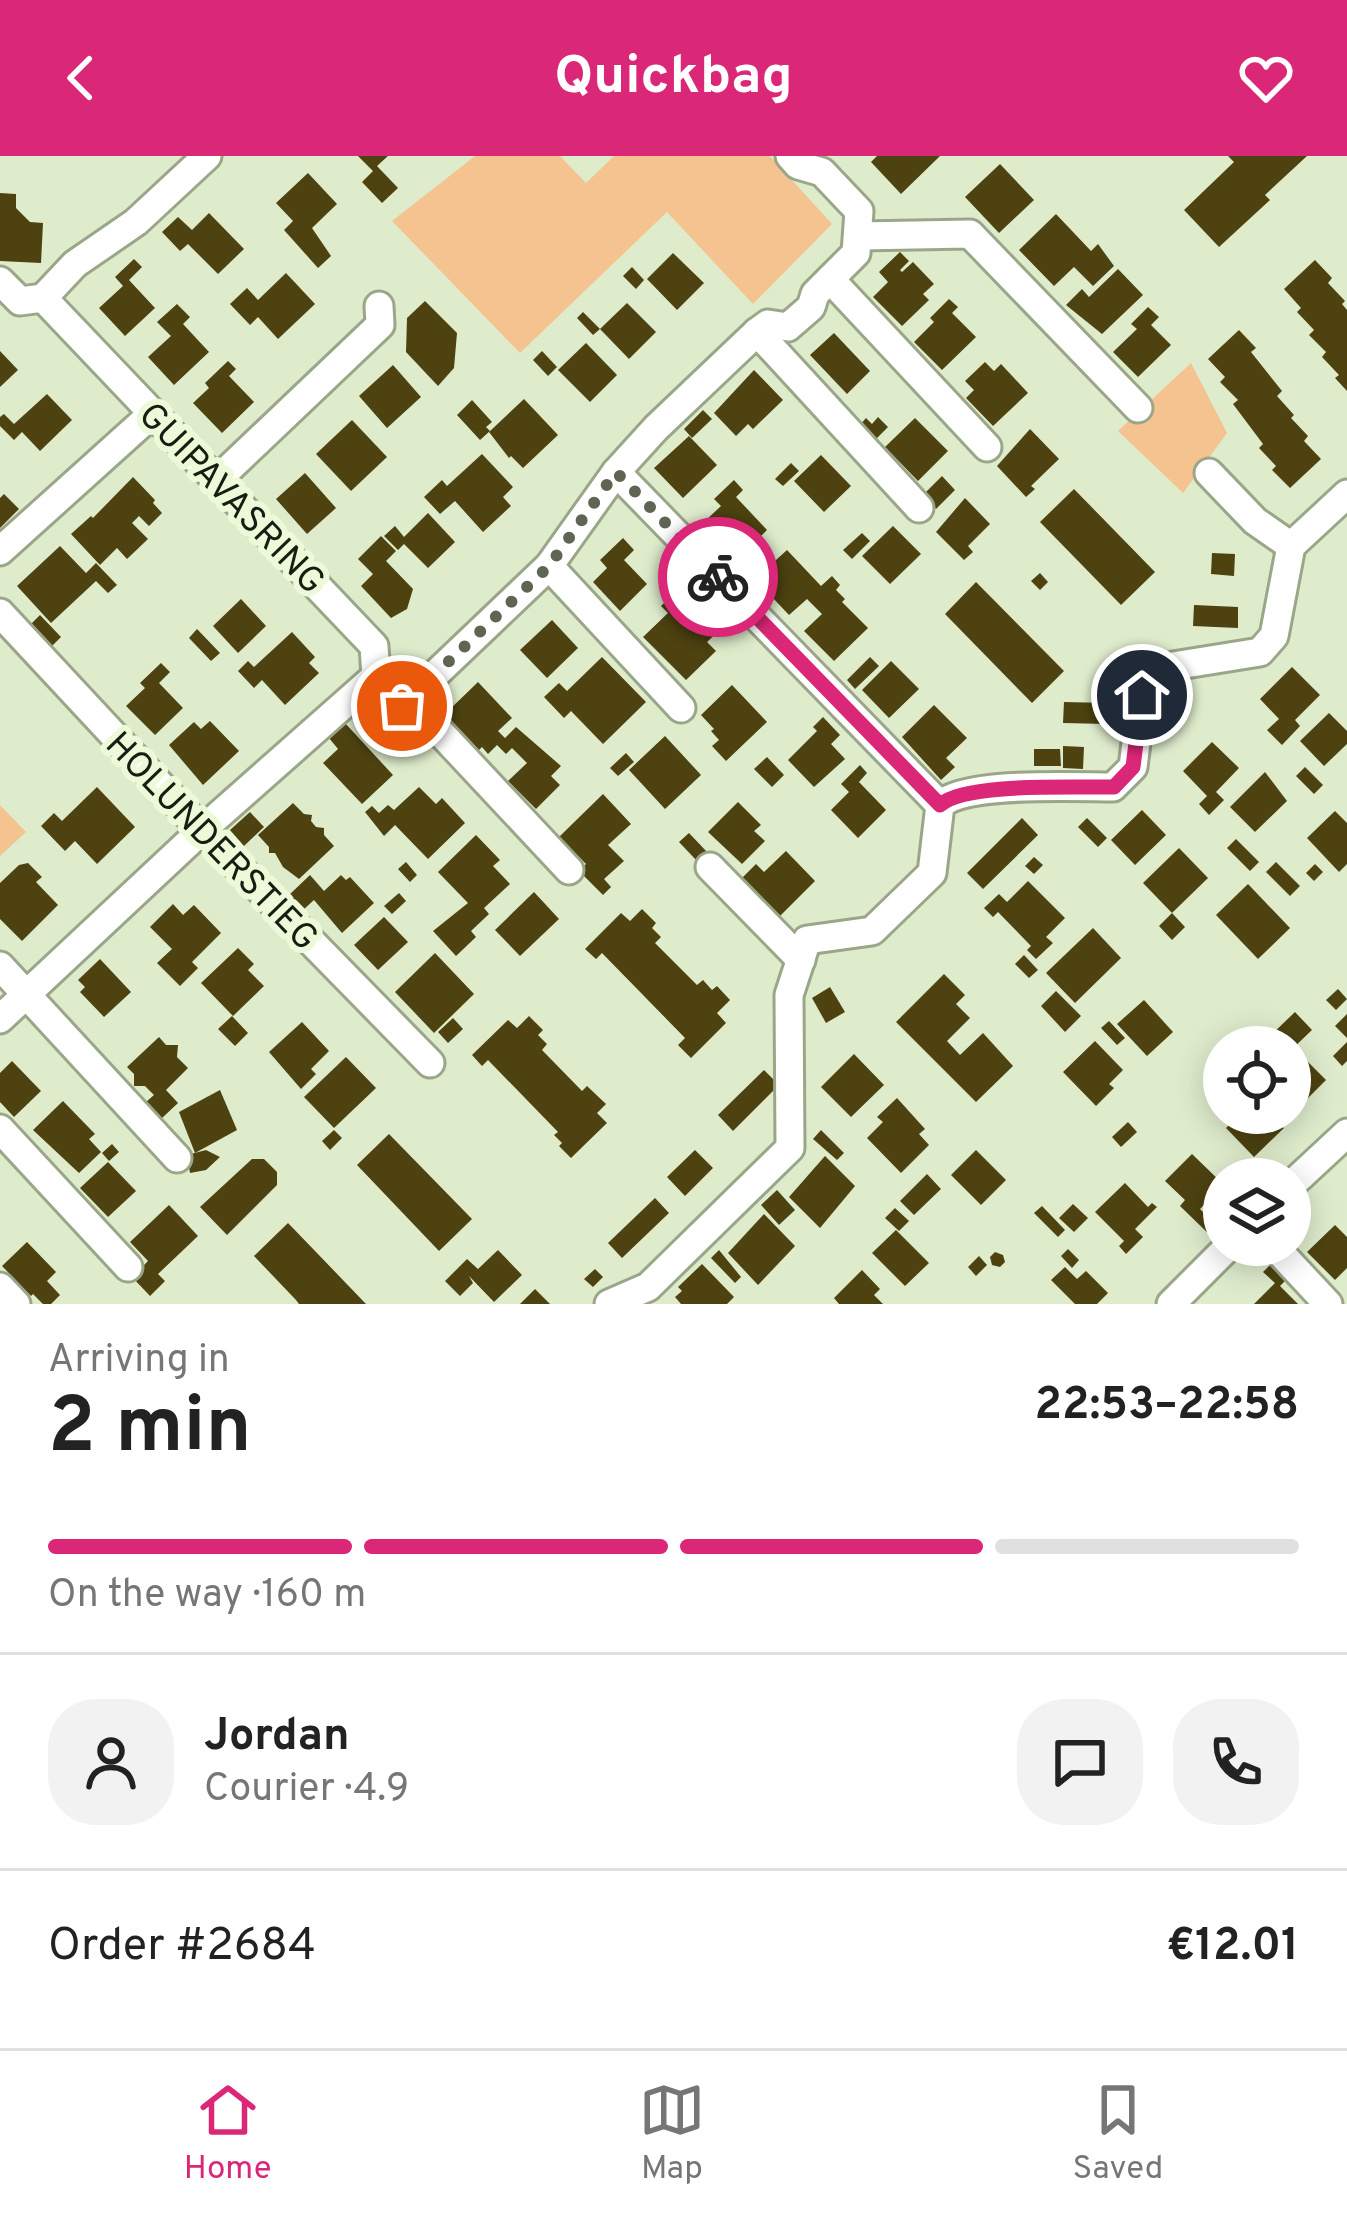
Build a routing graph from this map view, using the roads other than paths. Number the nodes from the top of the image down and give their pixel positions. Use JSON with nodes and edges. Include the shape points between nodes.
{"nodes":[{"id":1,"x":207,"y":156,"type":"edge"},
{"id":2,"x":790,"y":156,"type":"edge"},
{"id":3,"x":859,"y":236,"type":"junction"},
{"id":4,"x":830,"y":279,"type":"junction"},
{"id":5,"x":0,"y":281,"type":"edge"},
{"id":6,"x":44,"y":298,"type":"junction"},
{"id":7,"x":379,"y":306,"type":"dead end"},
{"id":8,"x":757,"y":332,"type":"junction"},
{"id":9,"x":1138,"y":408,"type":"dead end"},
{"id":10,"x":152,"y":414,"type":"junction"},
{"id":11,"x":987,"y":447,"type":"dead end"},
{"id":12,"x":616,"y":472,"type":"junction"},
{"id":13,"x":1209,"y":472,"type":"dead end"},
{"id":14,"x":218,"y":479,"type":"junction"},
{"id":15,"x":1347,"y":494,"type":"edge"},
{"id":16,"x":920,"y":508,"type":"dead end"},
{"id":17,"x":1291,"y":546,"type":"junction"},
{"id":18,"x":0,"y":551,"type":"edge"},
{"id":19,"x":549,"y":566,"type":"junction"},
{"id":20,"x":0,"y":613,"type":"edge"},
{"id":21,"x":376,"y":676,"type":"junction"},
{"id":22,"x":402,"y":706,"type":"junction"},
{"id":23,"x":681,"y":708,"type":"dead end"},
{"id":24,"x":940,"y":805,"type":"junction"},
{"id":25,"x":202,"y":830,"type":"junction"},
{"id":26,"x":710,"y":867,"type":"dead end"},
{"id":27,"x":568,"y":870,"type":"dead end"},
{"id":28,"x":801,"y":960,"type":"junction"},
{"id":29,"x":0,"y":966,"type":"edge"},
{"id":30,"x":27,"y":994,"type":"junction"},
{"id":31,"x":0,"y":1019,"type":"edge"},
{"id":32,"x":430,"y":1063,"type":"dead end"},
{"id":33,"x":0,"y":1129,"type":"edge"},
{"id":34,"x":1347,"y":1133,"type":"edge"},
{"id":35,"x":177,"y":1158,"type":"dead end"},
{"id":36,"x":1311,"y":1166,"type":"edge"},
{"id":37,"x":1209,"y":1266,"type":"edge"},
{"id":38,"x":1293,"y":1266,"type":"edge"},
{"id":39,"x":128,"y":1267,"type":"dead end"},
{"id":40,"x":1192,"y":1283,"type":"junction"},
{"id":41,"x":0,"y":1287,"type":"edge"},
{"id":42,"x":16,"y":1304,"type":"edge"},
{"id":43,"x":609,"y":1304,"type":"edge"},
{"id":44,"x":1171,"y":1304,"type":"edge"},
{"id":45,"x":1213,"y":1304,"type":"edge"},
{"id":46,"x":1328,"y":1304,"type":"edge"}],
"edges":[{"from":1,"to":6,"type":"street"},
{"from":2,"to":3,"type":"street","via":[[822,172],[859,212]]},
{"from":3,"to":4,"type":"street","via":[[856,253]]},
{"from":3,"to":9,"type":"street","via":[[970,234]]},
{"from":4,"to":8,"type":"street","via":[[788,327],[768,324]]},
{"from":4,"to":11,"type":"street"},
{"from":5,"to":6,"type":"street","name":"GUIPAVASRING","via":[[20,301]]},
{"from":6,"to":10,"type":"street","name":"GUIPAVASRING"},
{"from":7,"to":14,"type":"street","via":[[380,325]]},
{"from":8,"to":12,"type":"street"},
{"from":8,"to":16,"type":"street"},
{"from":10,"to":14,"type":"street","name":"GUIPAVASRING"},
{"from":10,"to":18,"type":"street"},
{"from":12,"to":19,"type":"street"},
{"from":12,"to":24,"type":"street"},
{"from":13,"to":17,"type":"street"},
{"from":14,"to":21,"type":"street","name":"GUIPAVASRING","via":[[374,646]]},
{"from":15,"to":17,"type":"street"},
{"from":17,"to":24,"type":"street","via":[[1274,636],[1259,652],[1173,666],[1142,695],[1133,767],[1114,787],[1003,788],[949,796]]},
{"from":19,"to":22,"type":"street"},
{"from":19,"to":23,"type":"street"},
{"from":20,"to":25,"type":"street","name":"HOLUNDERSTIEG"},
{"from":21,"to":22,"type":"street","name":"GUIPAVASRING"},
{"from":21,"to":25,"type":"street"},
{"from":22,"to":27,"type":"street","name":"GUIPAVASRING","via":[[438,730]]},
{"from":24,"to":28,"type":"street","via":[[932,873],[872,932],[806,940]]},
{"from":25,"to":30,"type":"street"},
{"from":25,"to":32,"type":"street","name":"HOLUNDERSTIEG"},
{"from":26,"to":28,"type":"street"},
{"from":28,"to":43,"type":"street","via":[[789,995],[790,1148],[648,1287]]},
{"from":29,"to":30,"type":"street"},
{"from":30,"to":31,"type":"street"},
{"from":30,"to":35,"type":"street"},
{"from":33,"to":39,"type":"street"},
{"from":34,"to":36,"type":"street"},
{"from":37,"to":40,"type":"street"},
{"from":38,"to":46,"type":"street"},
{"from":40,"to":44,"type":"street"},
{"from":40,"to":45,"type":"street"},
{"from":41,"to":42,"type":"street"}]}
